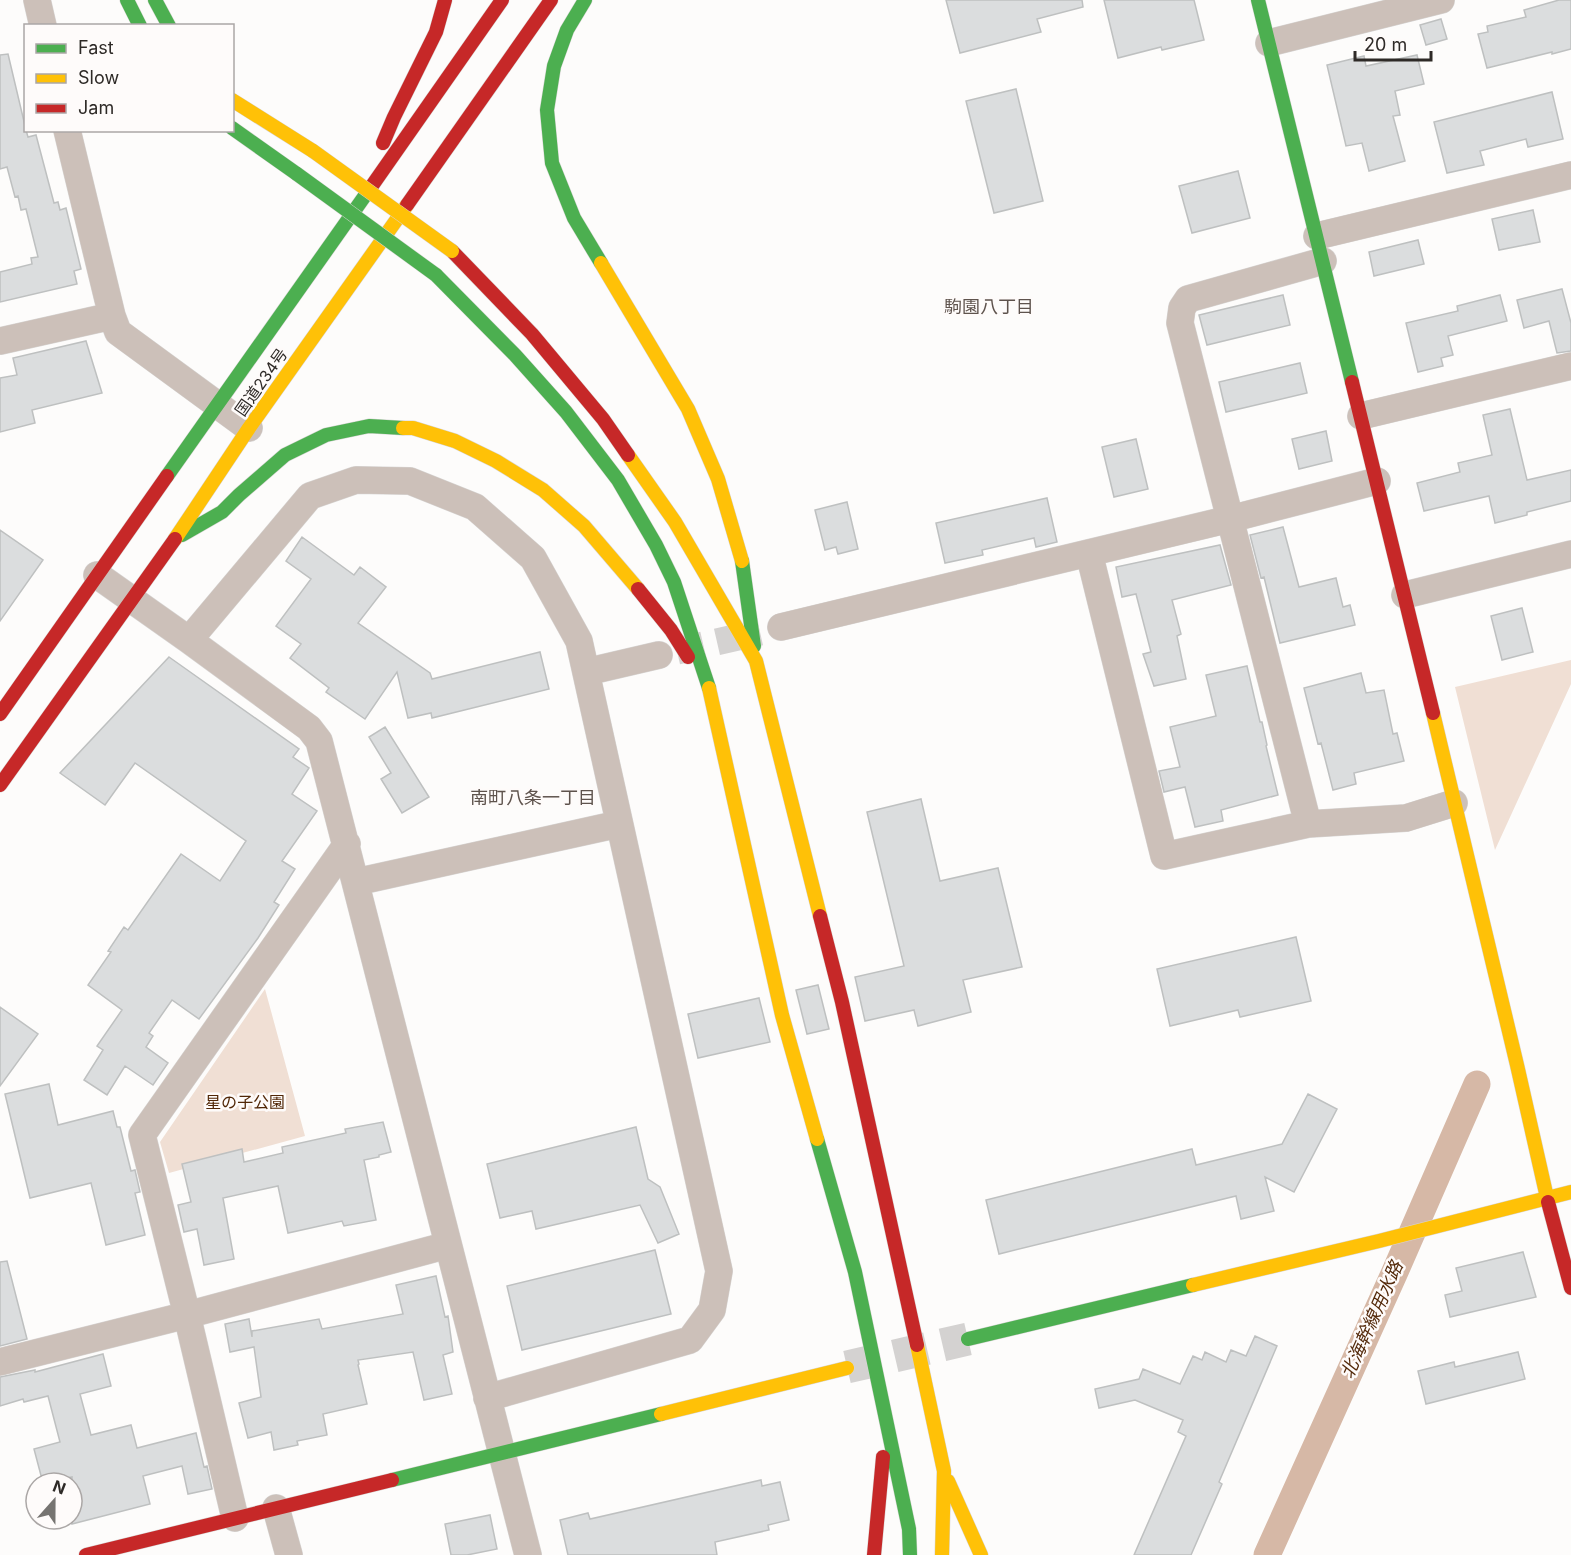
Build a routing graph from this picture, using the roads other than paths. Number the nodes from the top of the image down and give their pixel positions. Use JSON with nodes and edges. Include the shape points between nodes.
{"nodes":[{"id":1,"x":37,"y":0,"type":"edge"},
{"id":2,"x":127,"y":0,"type":"edge"},
{"id":3,"x":155,"y":0,"type":"edge"},
{"id":4,"x":445,"y":0,"type":"edge"},
{"id":5,"x":502,"y":0,"type":"edge"},
{"id":6,"x":550,"y":0,"type":"edge"},
{"id":7,"x":585,"y":0,"type":"edge"},
{"id":8,"x":1258,"y":0,"type":"edge"},
{"id":9,"x":1441,"y":0,"type":"edge"},
{"id":10,"x":43,"y":24,"type":"edge"},
{"id":11,"x":139,"y":24,"type":"edge"},
{"id":12,"x":168,"y":24,"type":"edge"},
{"id":13,"x":1269,"y":43,"type":"junction"},
{"id":14,"x":234,"y":101,"type":"edge"},
{"id":15,"x":234,"y":129,"type":"edge"},
{"id":16,"x":68,"y":132,"type":"edge"},
{"id":17,"x":1571,"y":175,"type":"edge"},
{"id":18,"x":358,"y":203,"type":"junction"},
{"id":19,"x":1320,"y":248,"type":"junction"},
{"id":20,"x":112,"y":316,"type":"junction"},
{"id":21,"x":0,"y":341,"type":"edge"},
{"id":22,"x":1571,"y":366,"type":"edge"},
{"id":23,"x":218,"y":405,"type":"junction"},
{"id":24,"x":1361,"y":416,"type":"junction"},
{"id":25,"x":249,"y":428,"type":"junction"},
{"id":26,"x":1377,"y":481,"type":"junction"},
{"id":27,"x":1230,"y":519,"type":"junction"},
{"id":28,"x":175,"y":539,"type":"junction"},
{"id":29,"x":1089,"y":553,"type":"junction"},
{"id":30,"x":1571,"y":554,"type":"edge"},
{"id":31,"x":97,"y":575,"type":"junction"},
{"id":32,"x":1405,"y":595,"type":"junction"},
{"id":33,"x":131,"y":600,"type":"junction"},
{"id":34,"x":781,"y":627,"type":"tunnel mouth"},
{"id":35,"x":189,"y":640,"type":"junction"},
{"id":36,"x":659,"y":655,"type":"tunnel mouth"},
{"id":37,"x":756,"y":661,"type":"junction"},
{"id":38,"x":586,"y":672,"type":"junction"},
{"id":39,"x":712,"y":697,"type":"junction"},
{"id":40,"x":0,"y":714,"type":"edge"},
{"id":41,"x":0,"y":784,"type":"edge"},
{"id":42,"x":1454,"y":802,"type":"junction"},
{"id":43,"x":619,"y":824,"type":"junction"},
{"id":44,"x":1308,"y":824,"type":"junction"},
{"id":45,"x":347,"y":844,"type":"junction"},
{"id":46,"x":356,"y":882,"type":"junction"},
{"id":47,"x":1571,"y":1192,"type":"edge"},
{"id":48,"x":1546,"y":1198,"type":"junction"},
{"id":49,"x":448,"y":1245,"type":"junction"},
{"id":50,"x":1571,"y":1288,"type":"edge"},
{"id":51,"x":187,"y":1315,"type":"junction"},
{"id":52,"x":968,"y":1340,"type":"tunnel mouth"},
{"id":53,"x":0,"y":1362,"type":"edge"},
{"id":54,"x":847,"y":1368,"type":"tunnel mouth"},
{"id":55,"x":487,"y":1398,"type":"junction"},
{"id":56,"x":886,"y":1422,"type":"junction"},
{"id":57,"x":502,"y":1453,"type":"junction"},
{"id":58,"x":944,"y":1471,"type":"junction"},
{"id":59,"x":276,"y":1508,"type":"junction"},
{"id":60,"x":235,"y":1518,"type":"junction"},
{"id":61,"x":86,"y":1555,"type":"edge"},
{"id":62,"x":289,"y":1555,"type":"edge"},
{"id":63,"x":528,"y":1555,"type":"edge"},
{"id":64,"x":873,"y":1555,"type":"edge"},
{"id":65,"x":910,"y":1555,"type":"edge"},
{"id":66,"x":942,"y":1555,"type":"edge"},
{"id":67,"x":981,"y":1555,"type":"edge"}],
"edges":[{"from":1,"to":10,"type":"street"},
{"from":2,"to":11,"type":"main road"},
{"from":3,"to":12,"type":"main road"},
{"from":4,"to":18,"type":"main road","via":[[436,32]]},
{"from":5,"to":18,"type":"main road","name":"国道234号"},
{"from":6,"to":25,"type":"main road","name":"国道234号"},
{"from":7,"to":37,"type":"main road","via":[[567,30],[554,66],[547,110],[552,164],[574,218],[688,409],[718,479],[742,558]]},
{"from":8,"to":13,"type":"main road"},
{"from":9,"to":13,"type":"street"},
{"from":13,"to":19,"type":"main road"},
{"from":14,"to":37,"type":"main road","bridge":true,"via":[[313,151],[452,250],[532,334],[603,419],[675,522]]},
{"from":15,"to":39,"type":"main road","bridge":true,"via":[[436,275],[559,404],[618,480],[656,545],[675,582]]},
{"from":16,"to":20,"type":"street"},
{"from":17,"to":19,"type":"street"},
{"from":18,"to":23,"type":"main road","name":"国道234号"},
{"from":19,"to":24,"type":"main road"},
{"from":19,"to":27,"type":"street","via":[[1188,299],[1182,308],[1179,322]]},
{"from":20,"to":21,"type":"street"},
{"from":20,"to":23,"type":"street","via":[[118,332]]},
{"from":22,"to":24,"type":"street"},
{"from":23,"to":25,"type":"street"},
{"from":23,"to":31,"type":"main road","name":"国道234号"},
{"from":24,"to":26,"type":"main road"},
{"from":25,"to":28,"type":"main road","name":"国道234号"},
{"from":26,"to":27,"type":"street"},
{"from":26,"to":32,"type":"main road"},
{"from":27,"to":29,"type":"street"},
{"from":27,"to":44,"type":"street"},
{"from":28,"to":33,"type":"main road","name":"国道234号"},
{"from":28,"to":39,"type":"main road","via":[[222,512],[285,455],[326,435],[369,426],[413,428],[455,441],[496,461],[543,490],[584,526],[671,630]]},
{"from":29,"to":34,"type":"street"},
{"from":29,"to":44,"type":"street","via":[[1164,856]]},
{"from":30,"to":32,"type":"street"},
{"from":31,"to":33,"type":"street"},
{"from":31,"to":40,"type":"main road","name":"国道234号"},
{"from":32,"to":42,"type":"main road"},
{"from":33,"to":35,"type":"street"},
{"from":33,"to":41,"type":"main road","name":"国道234号"},
{"from":35,"to":38,"type":"street","via":[[310,496],[356,480],[410,481],[475,507],[533,558],[579,641]]},
{"from":35,"to":45,"type":"street","via":[[309,728],[319,741]]},
{"from":36,"to":38,"type":"street"},
{"from":37,"to":58,"type":"main road","via":[[842,1002]]},
{"from":38,"to":43,"type":"street"},
{"from":39,"to":56,"type":"main road","via":[[782,1015],[855,1272]]},
{"from":42,"to":44,"type":"street","via":[[1407,818]]},
{"from":42,"to":48,"type":"main road"},
{"from":43,"to":46,"type":"street"},
{"from":43,"to":55,"type":"street","via":[[719,1271],[712,1310],[690,1340]]},
{"from":45,"to":46,"type":"street"},
{"from":45,"to":51,"type":"street","via":[[142,1135]]},
{"from":46,"to":49,"type":"street"},
{"from":47,"to":48,"type":"main road"},
{"from":48,"to":50,"type":"main road"},
{"from":48,"to":52,"type":"main road"},
{"from":49,"to":51,"type":"street"},
{"from":49,"to":55,"type":"street"},
{"from":51,"to":53,"type":"street"},
{"from":51,"to":60,"type":"street"},
{"from":54,"to":57,"type":"main road"},
{"from":55,"to":57,"type":"street"},
{"from":56,"to":64,"type":"main road"},
{"from":56,"to":65,"type":"main road","via":[[909,1529]]},
{"from":57,"to":59,"type":"main road"},
{"from":57,"to":63,"type":"street"},
{"from":58,"to":66,"type":"main road"},
{"from":58,"to":67,"type":"main road"},
{"from":59,"to":60,"type":"main road"},
{"from":59,"to":62,"type":"street"},
{"from":60,"to":61,"type":"main road"}]}
